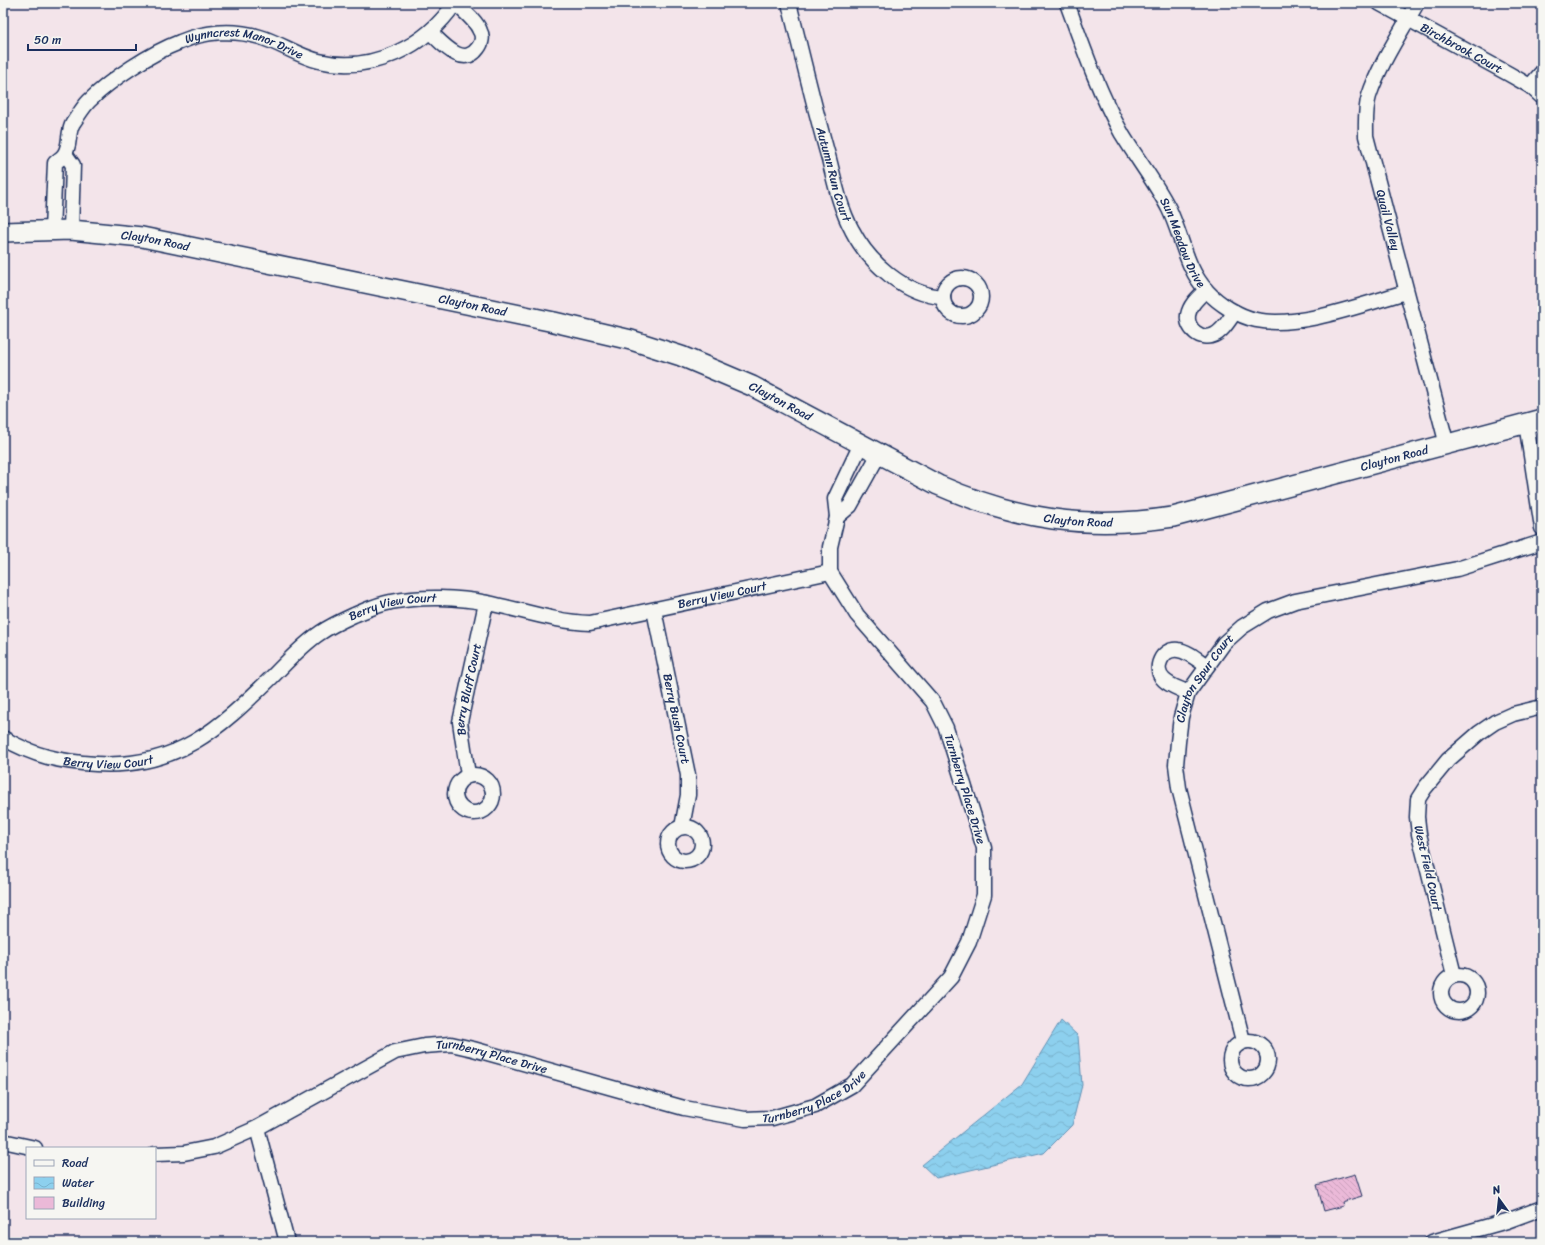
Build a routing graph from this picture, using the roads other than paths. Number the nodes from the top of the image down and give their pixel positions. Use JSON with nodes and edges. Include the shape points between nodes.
{"nodes":[{"id":1,"x":455,"y":3,"type":"edge"},
{"id":2,"x":789,"y":3,"type":"edge"},
{"id":3,"x":1067,"y":3,"type":"edge"},
{"id":4,"x":1379,"y":3,"type":"edge"},
{"id":5,"x":1417,"y":3,"type":"edge"},
{"id":6,"x":1408,"y":19,"type":"junction"},
{"id":7,"x":430,"y":32,"type":"junction"},
{"id":8,"x":1542,"y":72,"type":"edge"},
{"id":9,"x":1530,"y":86,"type":"junction"},
{"id":10,"x":1542,"y":97,"type":"edge"},
{"id":11,"x":65,"y":154,"type":"junction"},
{"id":12,"x":52,"y":230,"type":"junction"},
{"id":13,"x":71,"y":230,"type":"junction"},
{"id":14,"x":3,"y":232,"type":"edge"},
{"id":15,"x":1206,"y":290,"type":"junction"},
{"id":16,"x":1406,"y":292,"type":"junction"},
{"id":17,"x":943,"y":297,"type":"dead end"},
{"id":18,"x":1235,"y":312,"type":"junction"},
{"id":19,"x":1534,"y":421,"type":"edge"},
{"id":20,"x":860,"y":444,"type":"junction"},
{"id":21,"x":1447,"y":445,"type":"junction"},
{"id":22,"x":879,"y":454,"type":"junction"},
{"id":23,"x":837,"y":517,"type":"junction"},
{"id":24,"x":1542,"y":528,"type":"edge"},
{"id":25,"x":1542,"y":542,"type":"edge"},
{"id":26,"x":830,"y":572,"type":"junction"},
{"id":27,"x":486,"y":603,"type":"junction"},
{"id":28,"x":654,"y":610,"type":"junction"},
{"id":29,"x":1207,"y":666,"type":"junction"},
{"id":30,"x":1188,"y":693,"type":"junction"},
{"id":31,"x":1542,"y":708,"type":"edge"},
{"id":32,"x":3,"y":738,"type":"edge"},
{"id":33,"x":468,"y":776,"type":"dead end"},
{"id":34,"x":682,"y":827,"type":"dead end"},
{"id":35,"x":1454,"y":975,"type":"dead end"},
{"id":36,"x":1243,"y":1041,"type":"dead end"},
{"id":37,"x":257,"y":1128,"type":"junction"},
{"id":38,"x":3,"y":1141,"type":"edge"},
{"id":39,"x":30,"y":1147,"type":"edge"},
{"id":40,"x":156,"y":1154,"type":"edge"},
{"id":41,"x":1542,"y":1208,"type":"edge"},
{"id":42,"x":287,"y":1242,"type":"edge"},
{"id":43,"x":1432,"y":1242,"type":"edge"}],
"edges":[{"from":1,"to":7,"type":"street","name":"Wynncrest Manor Drive"},
{"from":1,"to":7,"type":"street","via":[[481,32],[482,38],[477,50],[470,55],[458,55]]},
{"from":2,"to":17,"type":"street","name":"Autumn Run Court","via":[[843,212],[852,231],[862,247],[890,276],[924,295]]},
{"from":3,"to":15,"type":"street","name":"Sun Meadow Drive","via":[[1111,113],[1164,200],[1191,266]]},
{"from":4,"to":6,"type":"street","name":"Birchbrook Court"},
{"from":5,"to":6,"type":"street","name":"Quail Valley"},
{"from":6,"to":9,"type":"street","name":"Birchbrook Court"},
{"from":6,"to":16,"type":"street","name":"Quail Valley","via":[[1369,96],[1366,115],[1366,136]]},
{"from":7,"to":11,"type":"street","name":"Wynncrest Manor Drive","via":[[402,51],[373,61],[357,63],[320,62],[248,34],[214,32],[180,41],[112,82],[88,102],[72,125]]},
{"from":8,"to":9,"type":"street"},
{"from":9,"to":10,"type":"street","name":"Birchbrook Court"},
{"from":11,"to":12,"type":"street","name":"Wynncrest Manor Drive","via":[[55,162]]},
{"from":11,"to":13,"type":"street","via":[[72,165]]},
{"from":12,"to":13,"type":"main road","name":"Clayton Road"},
{"from":12,"to":14,"type":"main road","name":"Clayton Road"},
{"from":13,"to":20,"type":"main road","name":"Clayton Road","via":[[142,237],[193,247],[631,340],[681,356],[735,378]]},
{"from":15,"to":18,"type":"street","name":"Sun Meadow Drive"},
{"from":15,"to":18,"type":"street","via":[[1190,310],[1188,320],[1193,331],[1203,336],[1215,335]]},
{"from":16,"to":18,"type":"street","name":"Sun Meadow Drive","via":[[1295,322],[1254,320]]},
{"from":16,"to":21,"type":"street","name":"Quail Valley"},
{"from":19,"to":21,"type":"main road","name":"Clayton Road"},
{"from":19,"to":24,"type":"street"},
{"from":20,"to":22,"type":"main road","name":"Clayton Road"},
{"from":20,"to":23,"type":"street","via":[[835,499]]},
{"from":21,"to":22,"type":"main road","name":"Clayton Road","via":[[1198,511],[1147,521],[1120,523],[1047,519],[988,505],[938,485]]},
{"from":22,"to":23,"type":"street","via":[[850,506]]},
{"from":23,"to":26,"type":"street","via":[[830,547]]},
{"from":25,"to":29,"type":"street","name":"Clayton Spur Court","via":[[1456,569],[1295,601],[1268,612],[1242,627],[1224,643]]},
{"from":26,"to":28,"type":"street","name":"Berry View Court"},
{"from":26,"to":37,"type":"street","name":"Turnberry Place Drive","via":[[857,615],[933,702],[946,728],[984,848],[984,896],[970,942],[951,977],[852,1085],[815,1106],[772,1118],[746,1119],[684,1108],[451,1044],[395,1052]]},
{"from":27,"to":28,"type":"street","name":"Berry View Court","via":[[569,623],[590,623]]},
{"from":27,"to":32,"type":"street","name":"Berry View Court","via":[[442,598],[390,602],[341,621],[320,633],[297,652],[218,727],[197,742],[150,760],[126,764],[75,762],[24,750]]},
{"from":27,"to":33,"type":"street","name":"Berry Bluff Court","via":[[460,722]]},
{"from":28,"to":34,"type":"street","name":"Berry Bush Court","via":[[688,775],[688,795]]},
{"from":29,"to":30,"type":"street","name":"Clayton Spur Court"},
{"from":29,"to":30,"type":"street","via":[[1178,650],[1163,655],[1158,667],[1160,676],[1164,681]]},
{"from":30,"to":36,"type":"street","name":"Clayton Spur Court","via":[[1180,718],[1178,736],[1176,765],[1179,788]]},
{"from":31,"to":35,"type":"street","name":"West Field Court","via":[[1513,714],[1479,732],[1448,760],[1418,799],[1419,834]]},
{"from":37,"to":40,"type":"street","name":"Turnberry Place Drive","via":[[214,1147],[184,1153]]},
{"from":37,"to":42,"type":"street"},
{"from":38,"to":39,"type":"street"},
{"from":41,"to":43,"type":"street","via":[[1507,1221]]}]}
